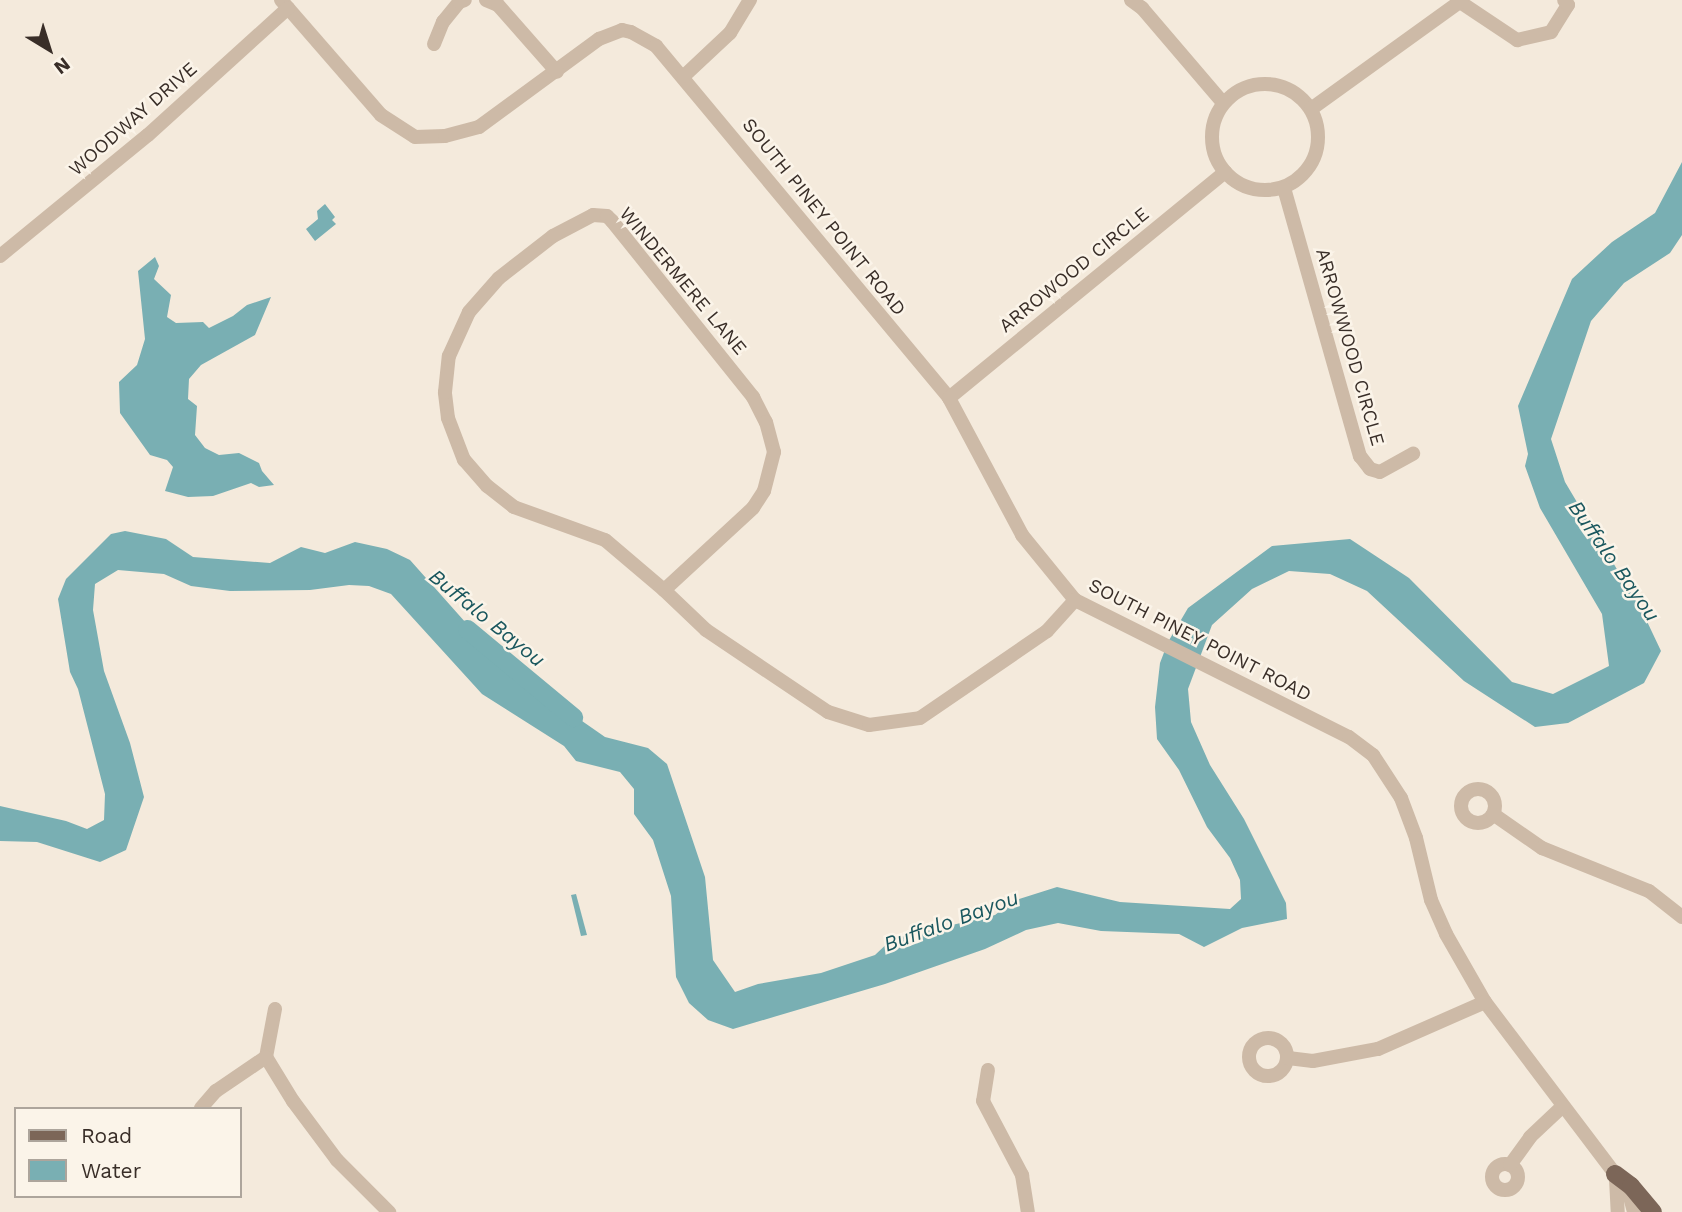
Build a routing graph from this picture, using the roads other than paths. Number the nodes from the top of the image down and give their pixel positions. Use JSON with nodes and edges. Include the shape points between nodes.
{"nodes":[{"id":1,"x":465,"y":0,"type":"edge"},
{"id":2,"x":486,"y":0,"type":"edge"},
{"id":3,"x":750,"y":0,"type":"edge"},
{"id":4,"x":1132,"y":0,"type":"edge"},
{"id":5,"x":1564,"y":0,"type":"edge"},
{"id":6,"x":1461,"y":1,"type":"edge"},
{"id":7,"x":284,"y":4,"type":"edge"},
{"id":8,"x":433,"y":44,"type":"dead end"},
{"id":9,"x":557,"y":72,"type":"junction"},
{"id":10,"x":684,"y":76,"type":"junction"},
{"id":11,"x":1223,"y":103,"type":"junction"},
{"id":12,"x":1311,"y":109,"type":"junction"},
{"id":13,"x":1225,"y":172,"type":"junction"},
{"id":14,"x":1284,"y":188,"type":"junction"},
{"id":15,"x":0,"y":256,"type":"edge"},
{"id":16,"x":949,"y":398,"type":"junction"},
{"id":17,"x":1413,"y":454,"type":"dead end"},
{"id":18,"x":664,"y":590,"type":"junction"},
{"id":19,"x":1075,"y":600,"type":"junction"},
{"id":20,"x":1493,"y":814,"type":"dead end"},
{"id":21,"x":1682,"y":917,"type":"edge"},
{"id":22,"x":1485,"y":1002,"type":"junction"},
{"id":23,"x":275,"y":1009,"type":"dead end"},
{"id":24,"x":266,"y":1057,"type":"junction"},
{"id":25,"x":1288,"y":1058,"type":"dead end"},
{"id":26,"x":988,"y":1070,"type":"dead end"},
{"id":27,"x":1563,"y":1106,"type":"junction"},
{"id":28,"x":202,"y":1107,"type":"edge"},
{"id":29,"x":1510,"y":1165,"type":"dead end"},
{"id":30,"x":1615,"y":1174,"type":"junction"},
{"id":31,"x":389,"y":1212,"type":"edge"},
{"id":32,"x":1028,"y":1212,"type":"edge"},
{"id":33,"x":1618,"y":1212,"type":"edge"},
{"id":34,"x":1634,"y":1212,"type":"edge"},
{"id":35,"x":1653,"y":1212,"type":"edge"}],
"edges":[{"from":1,"to":8,"type":"street","via":[[443,22]]},
{"from":2,"to":9,"type":"street","via":[[498,5]]},
{"from":3,"to":10,"type":"street","via":[[730,33]]},
{"from":4,"to":11,"type":"street"},
{"from":5,"to":6,"type":"street","via":[[1568,5],[1551,32],[1517,40]]},
{"from":6,"to":12,"type":"street"},
{"from":7,"to":9,"type":"street","name":"SOUTH PINEY POINT ROAD","via":[[381,115],[415,137],[446,136],[479,127]]},
{"from":7,"to":15,"type":"street","name":"WOODWAY DRIVE","via":[[148,135]]},
{"from":9,"to":10,"type":"street","name":"SOUTH PINEY POINT ROAD","via":[[599,39],[622,30],[656,46]]},
{"from":10,"to":16,"type":"street","name":"SOUTH PINEY POINT ROAD"},
{"from":11,"to":12,"type":"street","via":[[1233,94],[1261,84],[1283,86]]},
{"from":11,"to":13,"type":"street","via":[[1212,134],[1214,155]]},
{"from":12,"to":14,"type":"street","via":[[1319,129],[1317,154],[1301,177]]},
{"from":13,"to":14,"type":"street","via":[[1237,183],[1258,190]]},
{"from":13,"to":16,"type":"street","name":"ARROWOOD CIRCLE"},
{"from":14,"to":17,"type":"street","name":"ARROWWOOD CIRCLE","via":[[1360,456],[1370,469],[1380,472]]},
{"from":16,"to":19,"type":"street","name":"SOUTH PINEY POINT ROAD","via":[[1022,535]]},
{"from":18,"to":18,"type":"street","name":"WINDERMERE LANE","via":[[605,541],[514,507],[487,486],[464,460],[448,418],[449,356],[470,312],[499,278],[553,236],[593,215],[612,221],[753,397],[774,452],[764,491],[752,508]]},
{"from":18,"to":19,"type":"street","name":"WINDERMERE LANE","via":[[706,630],[817,705],[869,725],[920,718],[1047,631]]},
{"from":19,"to":22,"type":"street","name":"SOUTH PINEY POINT ROAD","via":[[1349,737],[1373,755],[1401,797],[1431,900]]},
{"from":20,"to":21,"type":"street","via":[[1542,848],[1649,891]]},
{"from":22,"to":25,"type":"street","via":[[1378,1049],[1312,1061]]},
{"from":22,"to":27,"type":"street","name":"SOUTH PINEY POINT ROAD"},
{"from":23,"to":24,"type":"street"},
{"from":24,"to":28,"type":"street","via":[[224,1085]]},
{"from":24,"to":31,"type":"street","via":[[337,1160]]},
{"from":26,"to":32,"type":"street","via":[[983,1101],[1022,1175]]},
{"from":27,"to":29,"type":"street","via":[[1530,1137]]},
{"from":27,"to":30,"type":"street","name":"SOUTH PINEY POINT ROAD"},
{"from":30,"to":33,"type":"street"},
{"from":30,"to":34,"type":"street","name":"SOUTH PINEY POINT ROAD"},
{"from":30,"to":35,"type":"main road"}]}
